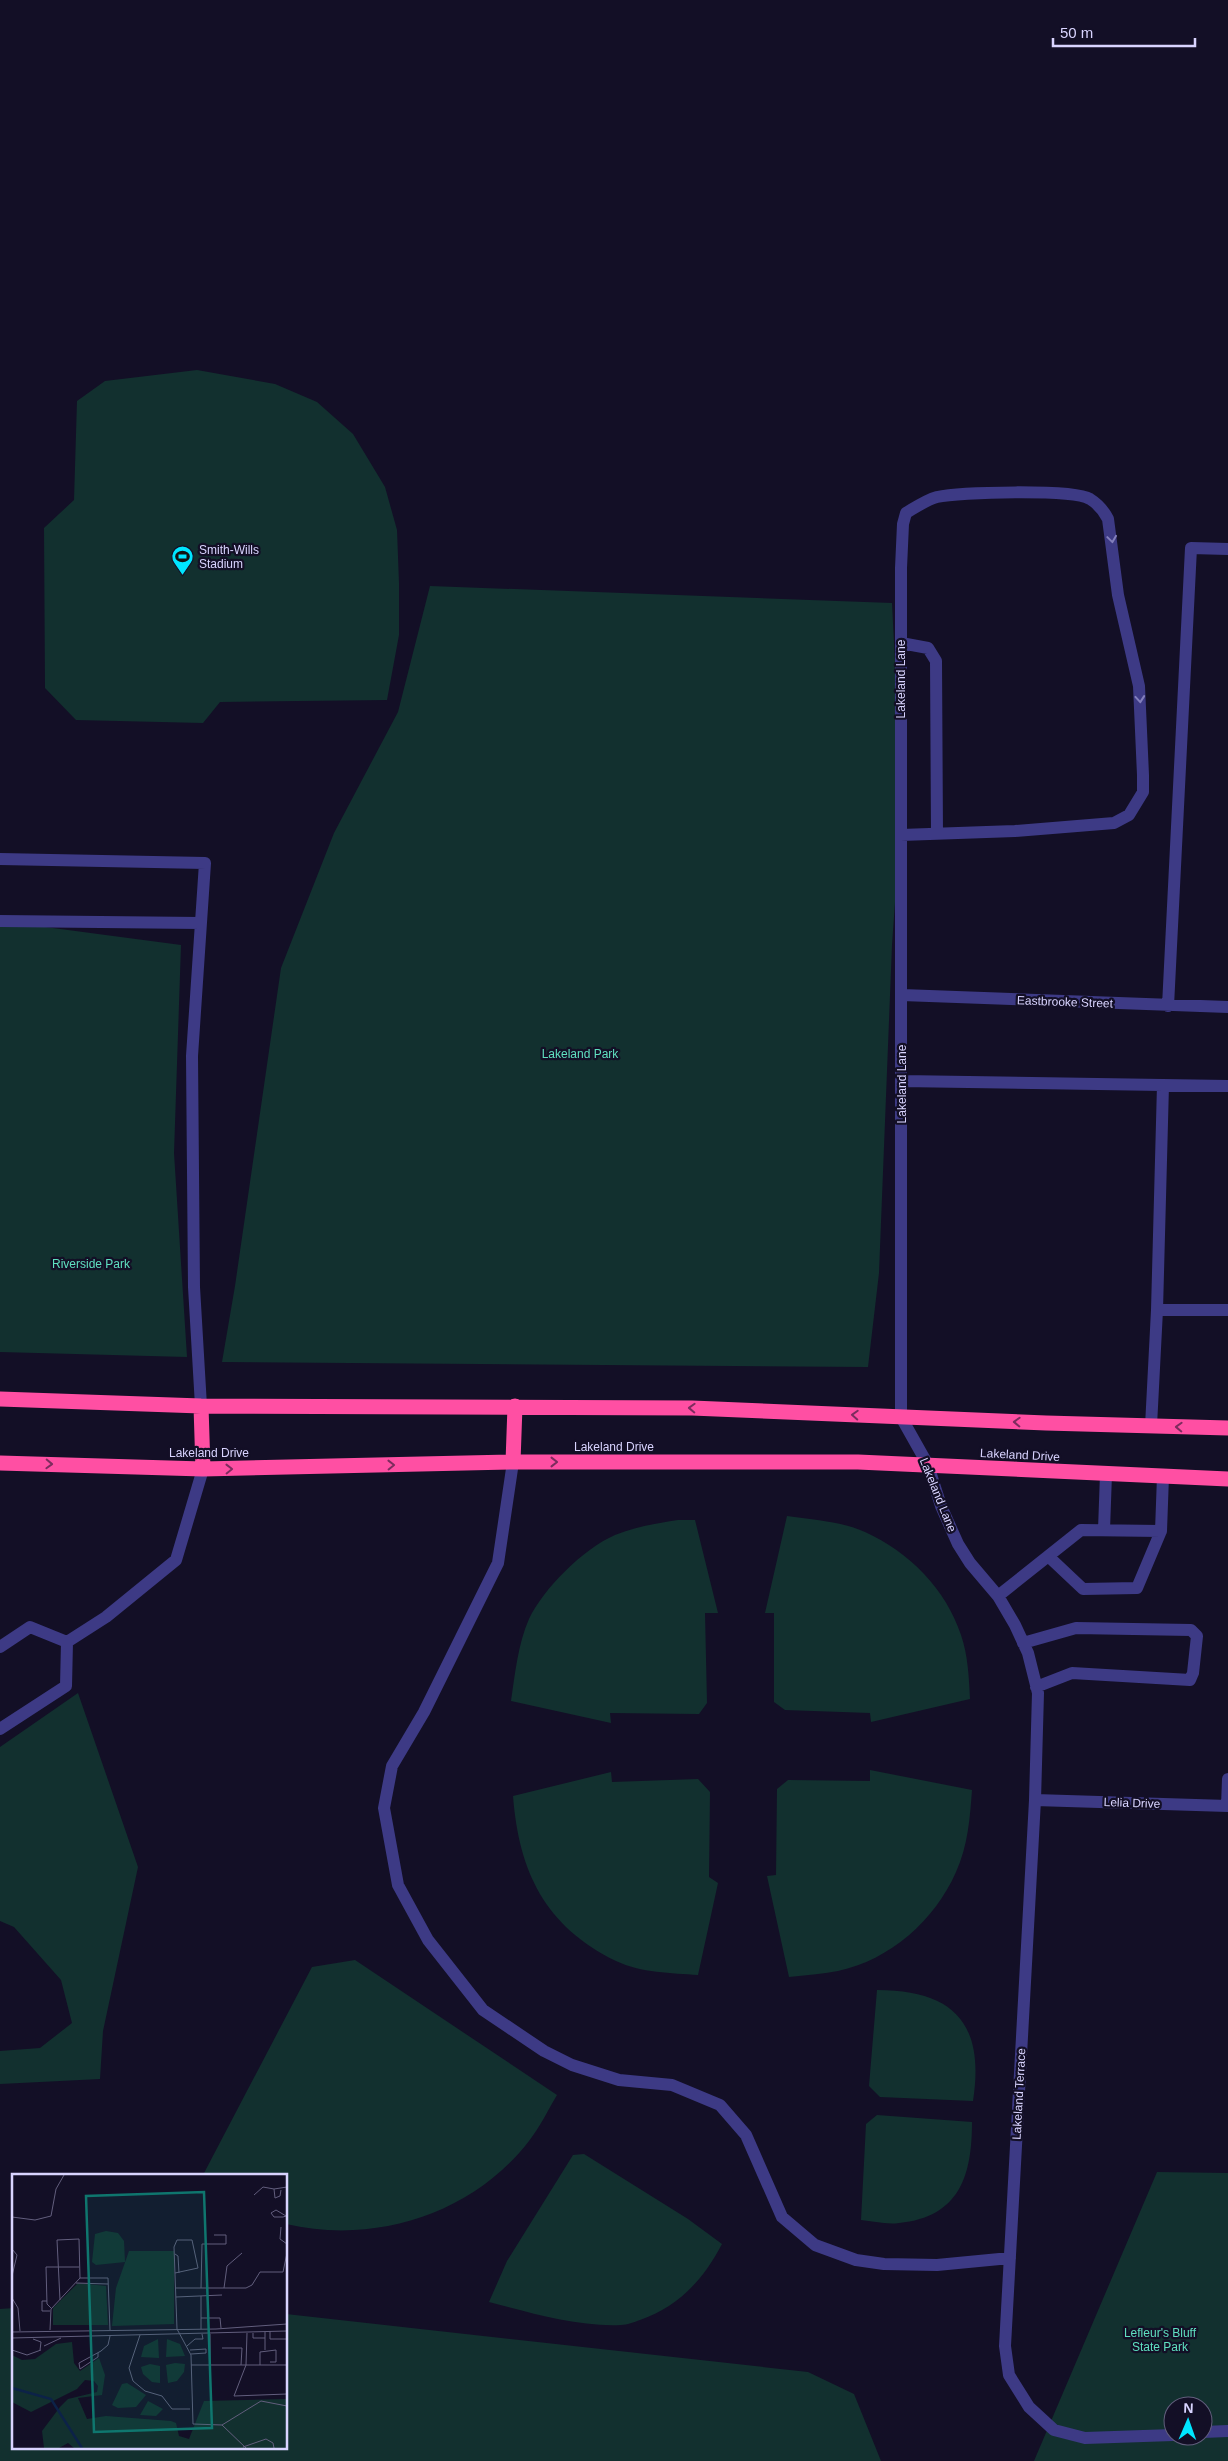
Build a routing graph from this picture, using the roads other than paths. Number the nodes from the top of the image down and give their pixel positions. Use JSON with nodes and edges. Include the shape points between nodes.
{"nodes":[{"id":1,"x":1228,"y":549,"type":"edge"},
{"id":2,"x":901,"y":643,"type":"junction"},
{"id":3,"x":937,"y":834,"type":"junction"},
{"id":4,"x":902,"y":836,"type":"junction"},
{"id":5,"x":0,"y":859,"type":"edge"},
{"id":6,"x":0,"y":921,"type":"edge"},
{"id":7,"x":201,"y":923,"type":"junction"},
{"id":8,"x":902,"y":995,"type":"junction"},
{"id":9,"x":1168,"y":1006,"type":"junction"},
{"id":10,"x":1228,"y":1007,"type":"edge"},
{"id":11,"x":902,"y":1081,"type":"junction"},
{"id":12,"x":1163,"y":1085,"type":"junction"},
{"id":13,"x":1228,"y":1086,"type":"edge"},
{"id":14,"x":1157,"y":1310,"type":"junction"},
{"id":15,"x":1228,"y":1310,"type":"edge"},
{"id":16,"x":0,"y":1399,"type":"edge"},
{"id":17,"x":201,"y":1406,"type":"junction"},
{"id":18,"x":515,"y":1406,"type":"junction"},
{"id":19,"x":901,"y":1417,"type":"junction"},
{"id":20,"x":1151,"y":1426,"type":"junction"},
{"id":21,"x":1228,"y":1428,"type":"edge"},
{"id":22,"x":513,"y":1462,"type":"junction"},
{"id":23,"x":0,"y":1463,"type":"edge"},
{"id":24,"x":928,"y":1465,"type":"junction"},
{"id":25,"x":203,"y":1469,"type":"junction"},
{"id":26,"x":1106,"y":1474,"type":"junction"},
{"id":27,"x":1163,"y":1476,"type":"junction"},
{"id":28,"x":1228,"y":1479,"type":"edge"},
{"id":29,"x":1104,"y":1530,"type":"junction"},
{"id":30,"x":1162,"y":1531,"type":"junction"},
{"id":31,"x":1048,"y":1556,"type":"junction"},
{"id":32,"x":998,"y":1596,"type":"junction"},
{"id":33,"x":1015,"y":1625,"type":"joint"},
{"id":34,"x":67,"y":1642,"type":"junction"},
{"id":35,"x":1023,"y":1643,"type":"junction"},
{"id":36,"x":0,"y":1647,"type":"edge"},
{"id":37,"x":1036,"y":1687,"type":"junction"},
{"id":38,"x":0,"y":1729,"type":"edge"},
{"id":39,"x":1228,"y":1779,"type":"edge"},
{"id":40,"x":1035,"y":1800,"type":"junction"},
{"id":41,"x":1227,"y":1806,"type":"edge"},
{"id":42,"x":1010,"y":2258,"type":"junction"},
{"id":43,"x":1228,"y":2431,"type":"edge"},
{"id":44,"x":1213,"y":2432,"type":"edge"},
{"id":45,"x":1163,"y":2435,"type":"edge"}],
"edges":[{"from":1,"to":9,"type":"street","via":[[1191,548]]},
{"from":2,"to":3,"type":"street","via":[[928,648],[936,661]]},
{"from":2,"to":3,"type":"street","name":"Lakeland Lane","one_way":true,"via":[[901,552],[906,512],[936,497],[958,494],[1071,494],[1090,499],[1102,509],[1108,519],[1118,595],[1139,686],[1143,792],[1128,815],[1114,822],[1014,832]]},
{"from":2,"to":4,"type":"street","name":"Lakeland Lane"},
{"from":3,"to":4,"type":"street"},
{"from":4,"to":8,"type":"street","name":"Lakeland Lane"},
{"from":5,"to":7,"type":"street","via":[[205,863]]},
{"from":6,"to":7,"type":"street"},
{"from":7,"to":17,"type":"street","via":[[192,1056],[191,1161]]},
{"from":8,"to":9,"type":"street","name":"Eastbrooke Street"},
{"from":8,"to":11,"type":"street","name":"Lakeland Lane"},
{"from":9,"to":10,"type":"street","name":"Eastbrooke Street"},
{"from":11,"to":12,"type":"street"},
{"from":11,"to":19,"type":"street","name":"Lakeland Lane"},
{"from":12,"to":13,"type":"street"},
{"from":12,"to":14,"type":"street"},
{"from":14,"to":15,"type":"street"},
{"from":14,"to":20,"type":"street"},
{"from":16,"to":17,"type":"highway"},
{"from":17,"to":18,"type":"highway"},
{"from":17,"to":25,"type":"highway"},
{"from":19,"to":18,"type":"highway","one_way":true,"via":[[692,1408]]},
{"from":18,"to":22,"type":"highway"},
{"from":20,"to":19,"type":"highway","one_way":true},
{"from":19,"to":24,"type":"street","name":"Lakeland Lane"},
{"from":21,"to":20,"type":"highway","one_way":true},
{"from":22,"to":24,"type":"highway","name":"Lakeland Drive","one_way":true},
{"from":25,"to":22,"type":"highway","name":"Lakeland Drive","one_way":true},
{"from":22,"to":42,"type":"street","via":[[498,1563],[424,1712],[392,1766],[384,1808],[398,1885],[428,1940],[483,2010],[544,2050],[572,2065],[610,2077],[672,2085],[720,2105],[746,2135],[782,2217],[815,2245],[856,2260],[884,2264],[937,2265]]},
{"from":23,"to":25,"type":"highway","name":"Lakeland Drive","one_way":true},
{"from":24,"to":26,"type":"highway","name":"Lakeland Drive"},
{"from":24,"to":32,"type":"street","name":"Lakeland Lane","via":[[958,1544]]},
{"from":25,"to":34,"type":"street","via":[[176,1560],[106,1617]]},
{"from":26,"to":27,"type":"highway","name":"Lakeland Drive"},
{"from":26,"to":29,"type":"street"},
{"from":27,"to":28,"type":"highway","name":"Lakeland Drive"},
{"from":27,"to":30,"type":"street"},
{"from":29,"to":30,"type":"street"},
{"from":29,"to":31,"type":"street","via":[[1081,1530]]},
{"from":30,"to":31,"type":"street","via":[[1137,1588],[1083,1590]]},
{"from":31,"to":32,"type":"street"},
{"from":32,"to":33,"type":"street","name":"Lakeland Lane"},
{"from":33,"to":35,"type":"street","name":"Lakeland Terrace"},
{"from":34,"to":36,"type":"street","via":[[30,1627]]},
{"from":34,"to":38,"type":"street","via":[[66,1686]]},
{"from":35,"to":37,"type":"street","name":"Lakeland Terrace"},
{"from":35,"to":37,"type":"street","via":[[1076,1628],[1191,1630],[1197,1636],[1190,1680],[1072,1673]]},
{"from":37,"to":40,"type":"street","name":"Lakeland Terrace"},
{"from":39,"to":41,"type":"street"},
{"from":40,"to":41,"type":"street","name":"Lelia Drive"},
{"from":40,"to":42,"type":"street","name":"Lakeland Terrace"},
{"from":42,"to":45,"type":"street","name":"Lakeland Terrace","via":[[1005,2346],[1009,2375],[1029,2407],[1054,2430],[1085,2438]]},
{"from":43,"to":44,"type":"street"}]}
